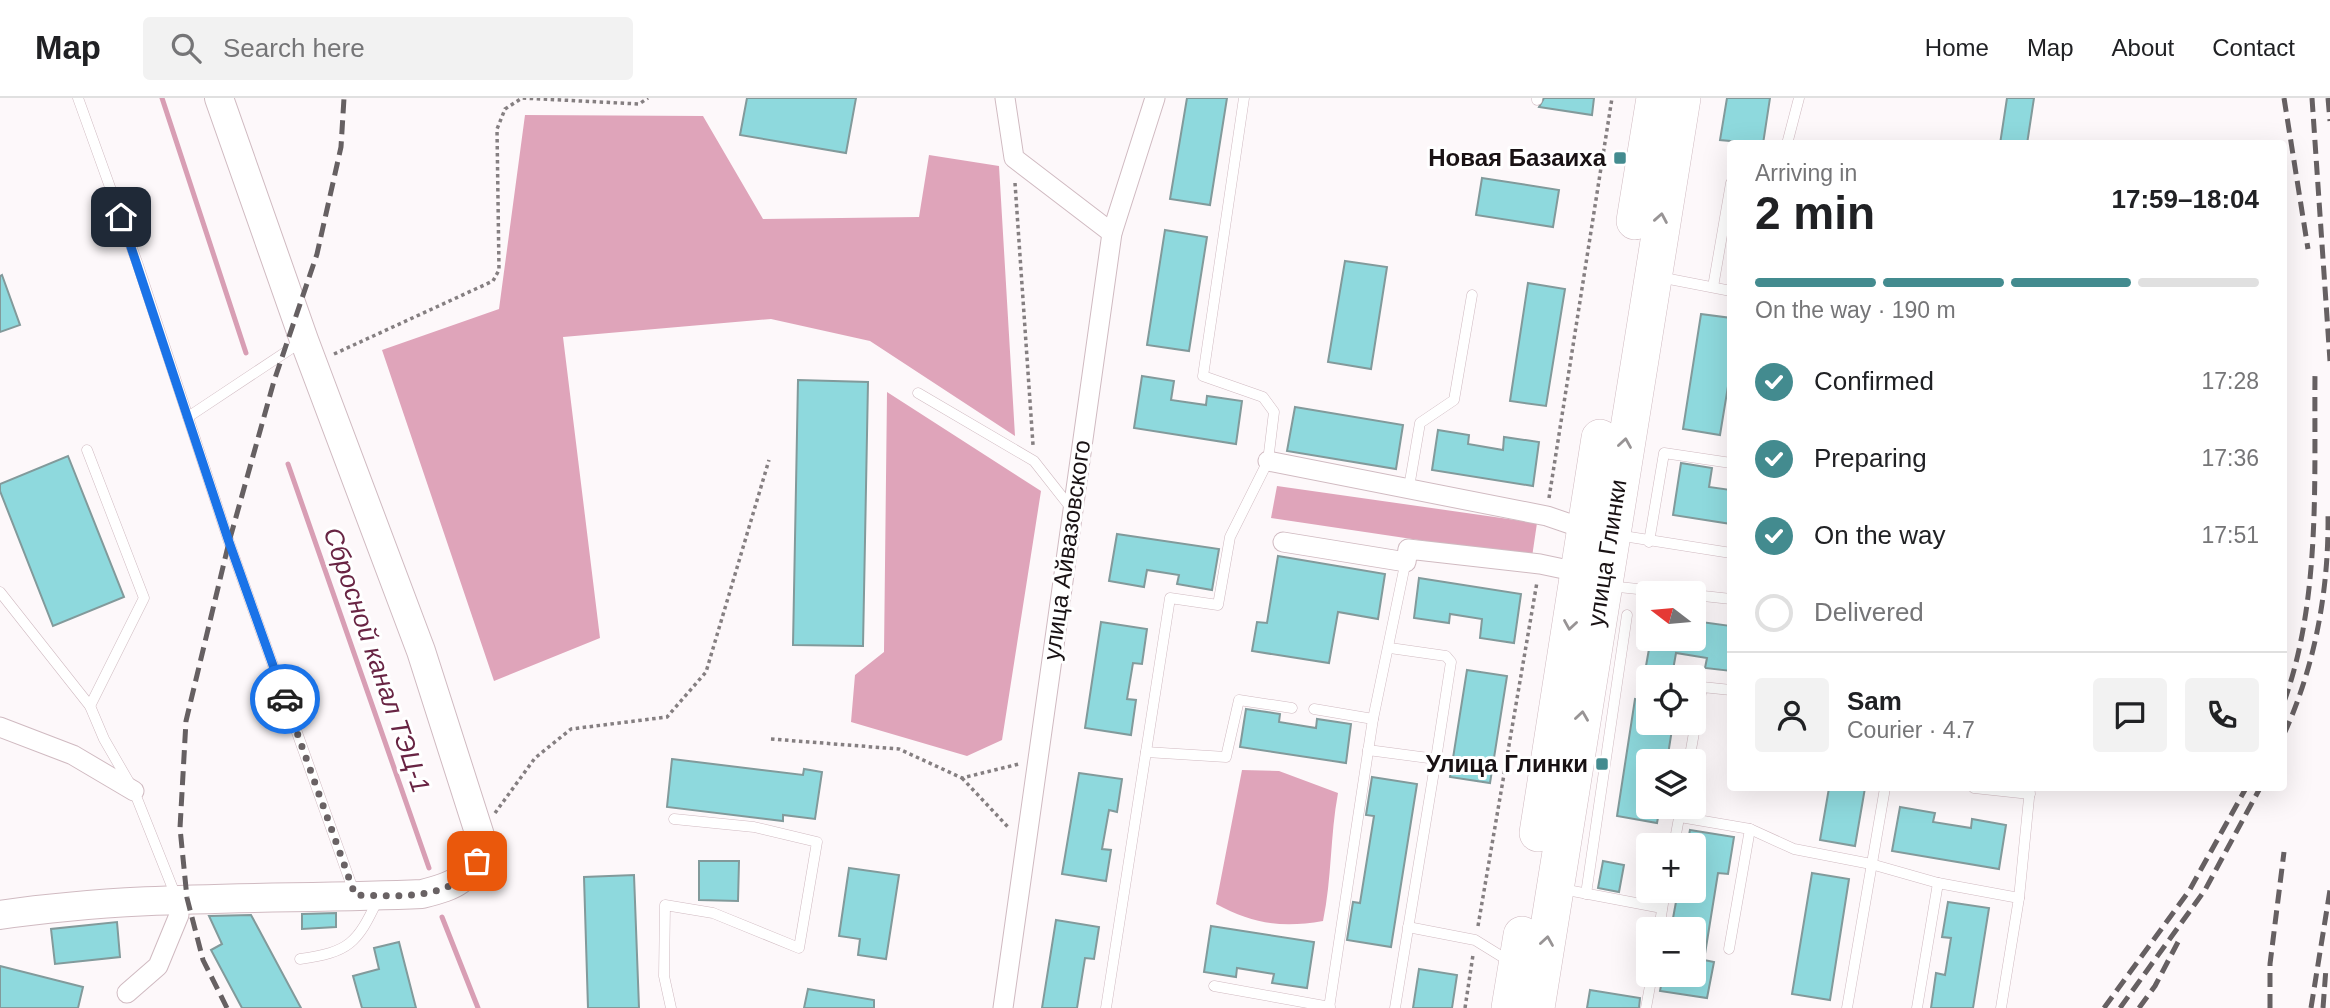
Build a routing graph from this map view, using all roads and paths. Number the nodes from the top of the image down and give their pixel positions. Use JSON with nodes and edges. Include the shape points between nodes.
{"nodes":[{"id":1,"x":78,"y":98,"type":"edge"},
{"id":2,"x":219,"y":98,"type":"edge"},
{"id":3,"x":648,"y":98,"type":"edge"},
{"id":4,"x":1005,"y":98,"type":"edge"},
{"id":5,"x":1156,"y":98,"type":"edge"},
{"id":6,"x":1244,"y":98,"type":"edge"},
{"id":7,"x":1799,"y":98,"type":"edge"},
{"id":8,"x":1668,"y":102,"type":"edge"},
{"id":9,"x":1788,"y":140,"type":"edge"},
{"id":10,"x":1013,"y":158,"type":"junction"},
{"id":11,"x":1727,"y":206,"type":"edge"},
{"id":12,"x":1112,"y":233,"type":"junction"},
{"id":13,"x":1652,"y":276,"type":"junction"},
{"id":14,"x":1713,"y":287,"type":"junction"},
{"id":15,"x":1727,"y":289,"type":"edge"},
{"id":16,"x":1472,"y":295,"type":"dead end"},
{"id":17,"x":309,"y":351,"type":"junction"},
{"id":18,"x":918,"y":393,"type":"dead end"},
{"id":19,"x":188,"y":417,"type":"junction"},
{"id":20,"x":87,"y":450,"type":"dead end"},
{"id":21,"x":769,"y":460,"type":"dead end"},
{"id":22,"x":1034,"y":461,"type":"junction"},
{"id":23,"x":1268,"y":461,"type":"junction"},
{"id":24,"x":1727,"y":462,"type":"edge"},
{"id":25,"x":1409,"y":487,"type":"junction"},
{"id":26,"x":1072,"y":509,"type":"junction"},
{"id":27,"x":1597,"y":531,"type":"junction"},
{"id":28,"x":1283,"y":542,"type":"dead end"},
{"id":29,"x":1649,"y":542,"type":"junction"},
{"id":30,"x":1727,"y":552,"type":"edge"},
{"id":31,"x":1407,"y":555,"type":"junction"},
{"id":32,"x":1590,"y":578,"type":"junction"},
{"id":33,"x":1636,"y":586,"type":"edge"},
{"id":34,"x":0,"y":592,"type":"edge"},
{"id":35,"x":1706,"y":596,"type":"edge"},
{"id":36,"x":1727,"y":599,"type":"edge"},
{"id":37,"x":1627,"y":615,"type":"dead end"},
{"id":38,"x":1390,"y":648,"type":"junction"},
{"id":39,"x":1727,"y":690,"type":"edge"},
{"id":40,"x":90,"y":706,"type":"junction"},
{"id":41,"x":1293,"y":708,"type":"dead end"},
{"id":42,"x":1314,"y":709,"type":"dead end"},
{"id":43,"x":1373,"y":719,"type":"junction"},
{"id":44,"x":0,"y":727,"type":"edge"},
{"id":45,"x":771,"y":739,"type":"dead end"},
{"id":46,"x":1691,"y":749,"type":"edge"},
{"id":47,"x":1368,"y":750,"type":"junction"},
{"id":48,"x":1146,"y":752,"type":"junction"},
{"id":49,"x":1436,"y":759,"type":"junction"},
{"id":50,"x":1018,"y":777,"type":"dead end"},
{"id":51,"x":962,"y":779,"type":"junction"},
{"id":52,"x":134,"y":791,"type":"junction"},
{"id":53,"x":1884,"y":791,"type":"edge"},
{"id":54,"x":2030,"y":791,"type":"edge"},
{"id":55,"x":1010,"y":814,"type":"dead end"},
{"id":56,"x":1706,"y":818,"type":"edge"},
{"id":57,"x":674,"y":819,"type":"dead end"},
{"id":58,"x":1008,"y":827,"type":"junction"},
{"id":59,"x":1750,"y":829,"type":"junction"},
{"id":60,"x":480,"y":833,"type":"junction"},
{"id":61,"x":1024,"y":846,"type":"junction"},
{"id":62,"x":1871,"y":864,"type":"junction"},
{"id":63,"x":1938,"y":883,"type":"junction"},
{"id":64,"x":1557,"y":889,"type":"junction"},
{"id":65,"x":367,"y":895,"type":"junction"},
{"id":66,"x":2018,"y":898,"type":"junction"},
{"id":67,"x":177,"y":899,"type":"junction"},
{"id":68,"x":1663,"y":903,"type":"edge"},
{"id":69,"x":1662,"y":908,"type":"junction"},
{"id":70,"x":0,"y":915,"type":"edge"},
{"id":71,"x":1661,"y":917,"type":"edge"},
{"id":72,"x":1408,"y":927,"type":"junction"},
{"id":73,"x":1729,"y":949,"type":"dead end"},
{"id":74,"x":300,"y":959,"type":"dead end"},
{"id":75,"x":1517,"y":965,"type":"junction"},
{"id":76,"x":1214,"y":986,"type":"dead end"},
{"id":77,"x":1650,"y":987,"type":"edge"},
{"id":78,"x":127,"y":993,"type":"dead end"},
{"id":79,"x":671,"y":1008,"type":"edge"},
{"id":80,"x":1003,"y":1008,"type":"edge"},
{"id":81,"x":1106,"y":1008,"type":"edge"},
{"id":82,"x":1329,"y":1008,"type":"edge"},
{"id":83,"x":1395,"y":1008,"type":"edge"},
{"id":84,"x":1510,"y":1008,"type":"edge"},
{"id":85,"x":1536,"y":1008,"type":"edge"},
{"id":86,"x":1647,"y":1008,"type":"edge"},
{"id":87,"x":1847,"y":1008,"type":"edge"},
{"id":88,"x":1917,"y":1008,"type":"edge"},
{"id":89,"x":2001,"y":1008,"type":"edge"}],
"edges":[{"from":1,"to":19,"type":"lane"},
{"from":2,"to":17,"type":"main road"},
{"from":3,"to":17,"type":"path","via":[[639,104],[522,98],[505,109],[497,129],[499,270],[493,281]]},
{"from":4,"to":10,"type":"street"},
{"from":5,"to":12,"type":"street","name":"улица Айвазовского"},
{"from":6,"to":23,"type":"lane","via":[[1202,376],[1263,397],[1275,412]]},
{"from":7,"to":9,"type":"lane"},
{"from":13,"to":8,"type":"highway","name":"улица Глинки","one_way":true},
{"from":8,"to":27,"type":"highway","name":"улица Глинки"},
{"from":10,"to":12,"type":"street"},
{"from":10,"to":22,"type":"path"},
{"from":11,"to":14,"type":"lane"},
{"from":12,"to":26,"type":"street","name":"улица Айвазовского"},
{"from":13,"to":14,"type":"lane"},
{"from":27,"to":13,"type":"highway","name":"улица Глинки","one_way":true},
{"from":14,"to":15,"type":"lane"},
{"from":16,"to":25,"type":"lane","via":[[1454,400],[1420,422]]},
{"from":17,"to":19,"type":"lane"},
{"from":17,"to":60,"type":"main road","via":[[421,651]]},
{"from":18,"to":22,"type":"lane"},
{"from":19,"to":65,"type":"lane","via":[[229,542]]},
{"from":20,"to":40,"type":"lane","via":[[144,598]]},
{"from":21,"to":60,"type":"path","via":[[706,672],[667,718],[571,729],[535,758]]},
{"from":22,"to":26,"type":"lane"},
{"from":23,"to":25,"type":"street"},
{"from":23,"to":48,"type":"lane","via":[[1230,537],[1218,605],[1170,598]]},
{"from":24,"to":29,"type":"lane","via":[[1664,453]]},
{"from":25,"to":27,"type":"street"},
{"from":26,"to":61,"type":"street","name":"улица Айвазовского"},
{"from":27,"to":29,"type":"lane"},
{"from":27,"to":32,"type":"highway","name":"улица Глинки"},
{"from":28,"to":31,"type":"street"},
{"from":29,"to":30,"type":"lane"},
{"from":31,"to":32,"type":"street","via":[[1540,564]]},
{"from":31,"to":38,"type":"lane"},
{"from":32,"to":33,"type":"lane"},
{"from":32,"to":64,"type":"highway","name":"улица Глинки"},
{"from":34,"to":40,"type":"lane"},
{"from":35,"to":36,"type":"lane"},
{"from":37,"to":64,"type":"lane"},
{"from":38,"to":43,"type":"lane"},
{"from":38,"to":49,"type":"lane","via":[[1446,656],[1451,662]]},
{"from":39,"to":46,"type":"lane","via":[[1702,687]]},
{"from":40,"to":52,"type":"lane"},
{"from":41,"to":48,"type":"lane","via":[[1239,700],[1226,757]]},
{"from":42,"to":43,"type":"lane"},
{"from":43,"to":47,"type":"lane"},
{"from":44,"to":52,"type":"street","via":[[73,755]]},
{"from":45,"to":51,"type":"path","via":[[899,749]]},
{"from":47,"to":49,"type":"lane"},
{"from":47,"to":82,"type":"lane"},
{"from":48,"to":81,"type":"lane"},
{"from":49,"to":72,"type":"lane"},
{"from":50,"to":51,"type":"path","via":[[1020,764]]},
{"from":51,"to":58,"type":"path"},
{"from":52,"to":67,"type":"lane"},
{"from":53,"to":62,"type":"lane"},
{"from":54,"to":66,"type":"lane"},
{"from":55,"to":58,"type":"path"},
{"from":56,"to":59,"type":"lane"},
{"from":57,"to":79,"type":"lane","via":[[754,827],[817,842],[799,948],[713,913],[665,905],[664,976]]},
{"from":58,"to":61,"type":"path"},
{"from":59,"to":62,"type":"lane","via":[[1794,849]]},
{"from":59,"to":73,"type":"lane"},
{"from":60,"to":65,"type":"main road","via":[[484,848],[469,874],[452,887],[422,894]]},
{"from":61,"to":80,"type":"street","name":"улица Айвазовского"},
{"from":62,"to":63,"type":"lane"},
{"from":62,"to":87,"type":"lane"},
{"from":63,"to":66,"type":"lane"},
{"from":63,"to":88,"type":"lane"},
{"from":64,"to":69,"type":"lane"},
{"from":64,"to":75,"type":"highway","name":"улица Глинки"},
{"from":85,"to":64,"type":"highway","name":"улица Глинки","one_way":true},
{"from":65,"to":67,"type":"main road"},
{"from":65,"to":74,"type":"lane","via":[[362,932],[334,954]]},
{"from":66,"to":89,"type":"lane"},
{"from":67,"to":70,"type":"main road","via":[[66,905]]},
{"from":67,"to":78,"type":"street","via":[[179,915],[158,966]]},
{"from":68,"to":69,"type":"lane"},
{"from":69,"to":71,"type":"lane"},
{"from":72,"to":75,"type":"lane","via":[[1475,940]]},
{"from":72,"to":83,"type":"lane"},
{"from":75,"to":84,"type":"highway","name":"улица Глинки"},
{"from":76,"to":82,"type":"lane"},
{"from":77,"to":86,"type":"lane"}]}
